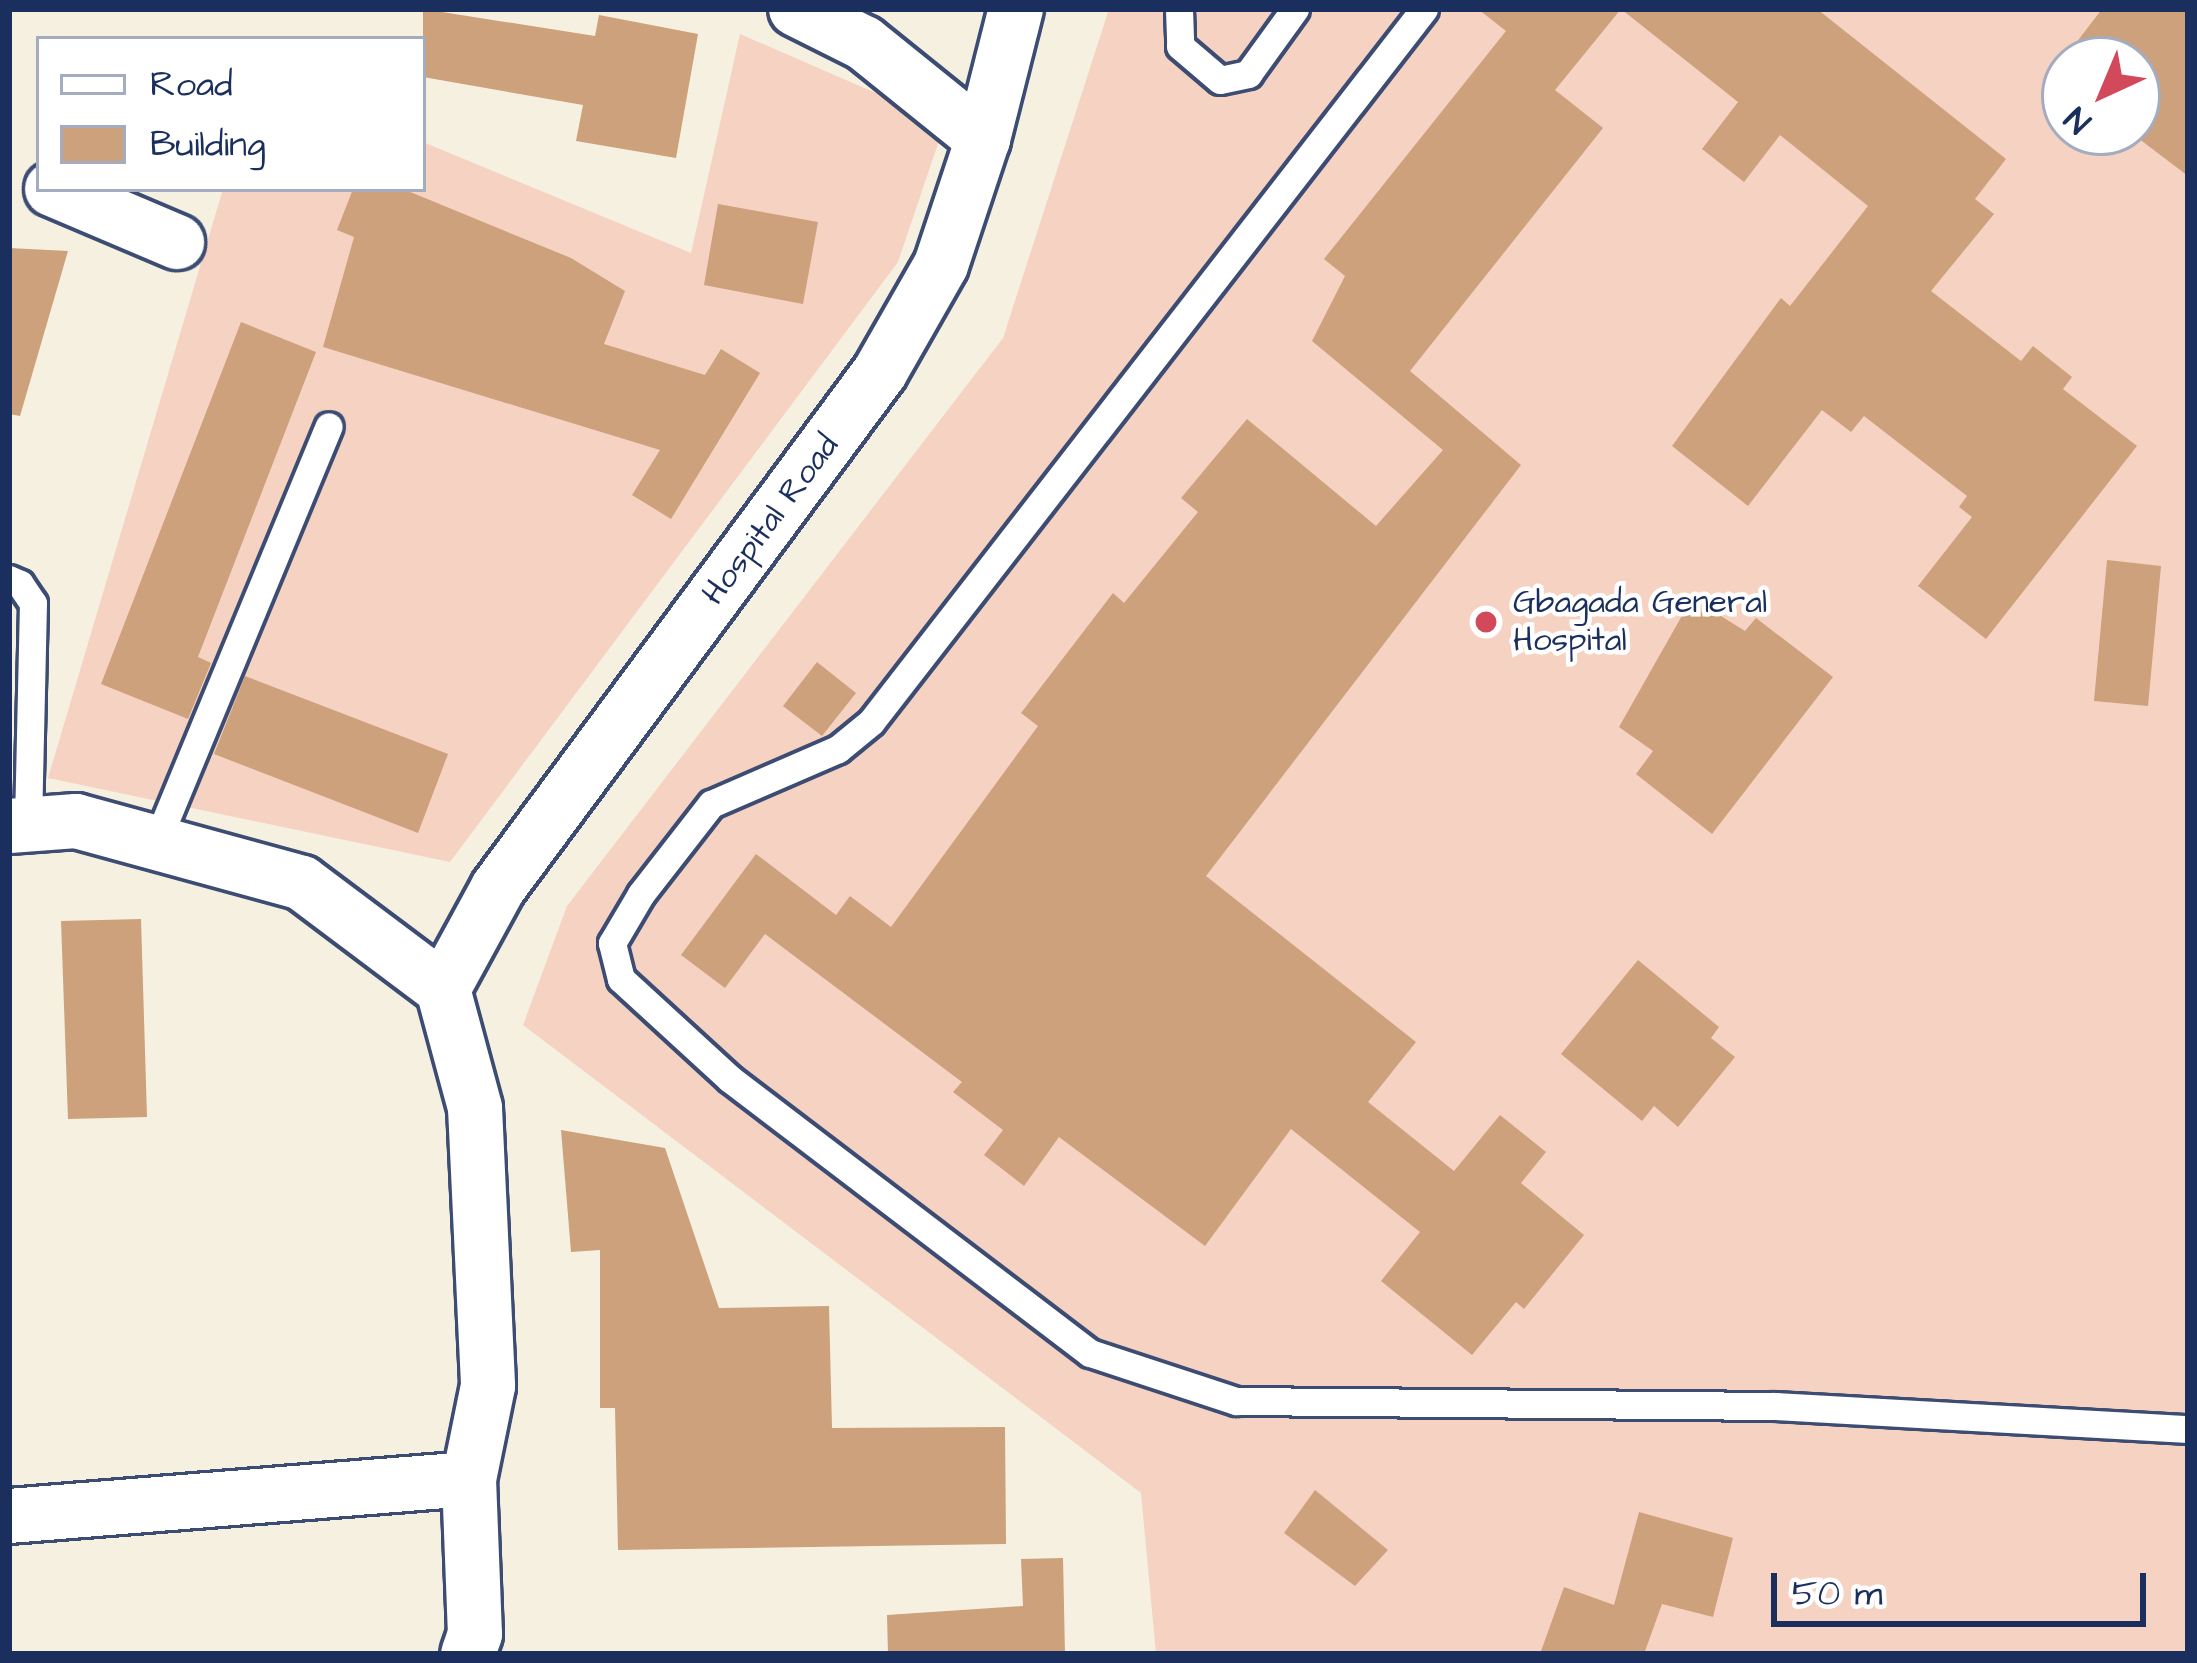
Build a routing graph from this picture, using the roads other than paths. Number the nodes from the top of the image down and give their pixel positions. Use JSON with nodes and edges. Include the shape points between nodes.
{"nodes":[{"id":1,"x":796,"y":9,"type":"edge"},
{"id":2,"x":1016,"y":9,"type":"edge"},
{"id":3,"x":1179,"y":9,"type":"edge"},
{"id":4,"x":1295,"y":9,"type":"edge"},
{"id":5,"x":1424,"y":9,"type":"edge"},
{"id":6,"x":983,"y":139,"type":"junction"},
{"id":7,"x":59,"y":192,"type":"edge"},
{"id":8,"x":177,"y":242,"type":"dead end"},
{"id":9,"x":329,"y":426,"type":"dead end"},
{"id":10,"x":9,"y":579,"type":"edge"},
{"id":11,"x":18,"y":825,"type":"edge"},
{"id":12,"x":156,"y":843,"type":"junction"},
{"id":13,"x":443,"y":989,"type":"junction"},
{"id":14,"x":2188,"y":1429,"type":"edge"},
{"id":15,"x":470,"y":1479,"type":"junction"},
{"id":16,"x":9,"y":1516,"type":"edge"},
{"id":17,"x":468,"y":1654,"type":"edge"}],
"edges":[{"from":1,"to":6,"type":"street","via":[[864,44]]},
{"from":2,"to":6,"type":"street","name":"Hospital Road"},
{"from":3,"to":4,"type":"lane","via":[[1180,46],[1220,80],[1248,74]]},
{"from":5,"to":14,"type":"lane","via":[[871,722],[838,748],[711,804],[612,943],[621,979],[730,1079],[1090,1353],[1236,1401],[1775,1406]]},
{"from":6,"to":13,"type":"street","name":"Hospital Road","via":[[941,265],[880,372],[498,888]]},
{"from":7,"to":8,"type":"street"},
{"from":9,"to":12,"type":"lane"},
{"from":10,"to":11,"type":"lane","via":[[33,603]]},
{"from":11,"to":12,"type":"street","via":[[76,821]]},
{"from":12,"to":13,"type":"street","via":[[302,883]]},
{"from":13,"to":15,"type":"street","via":[[475,1108],[488,1386]]},
{"from":15,"to":16,"type":"street"},
{"from":15,"to":17,"type":"street","via":[[475,1634]]}]}
